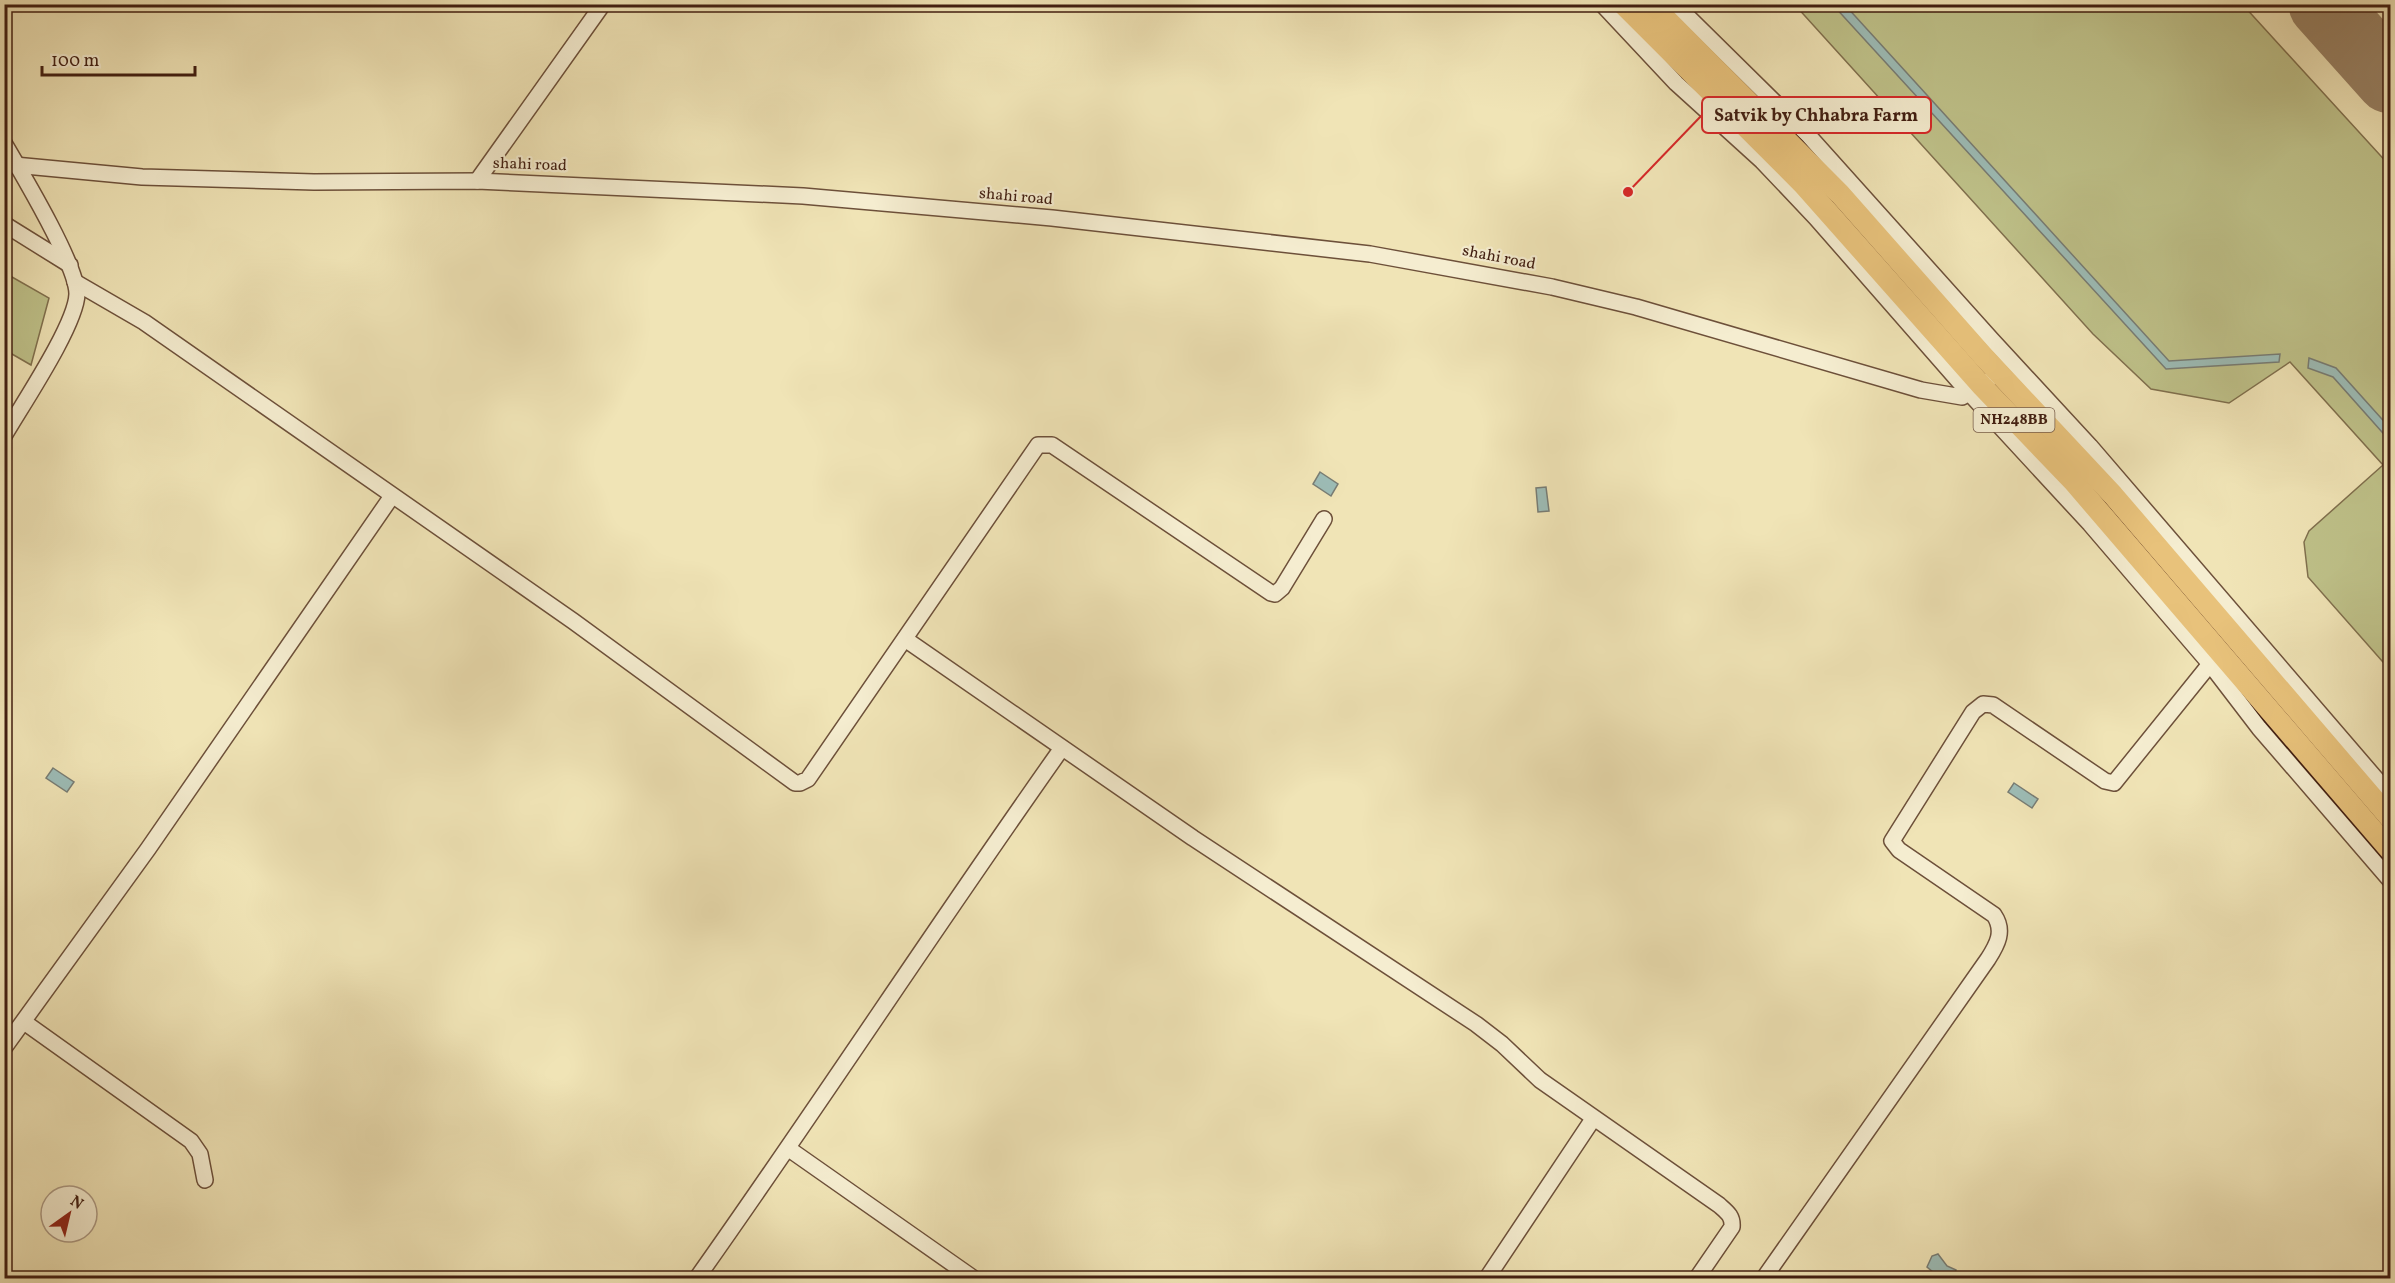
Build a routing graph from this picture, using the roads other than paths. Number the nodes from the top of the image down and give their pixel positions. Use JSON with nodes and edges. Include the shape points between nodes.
{"nodes":[{"id":1,"x":603,"y":4,"type":"edge"},
{"id":2,"x":1602,"y":4,"type":"edge"},
{"id":3,"x":1623,"y":4,"type":"edge"},
{"id":4,"x":1651,"y":4,"type":"edge"},
{"id":5,"x":1676,"y":4,"type":"edge"},
{"id":6,"x":4,"y":142,"type":"edge"},
{"id":7,"x":11,"y":165,"type":"edge"},
{"id":8,"x":477,"y":181,"type":"junction"},
{"id":9,"x":4,"y":224,"type":"edge"},
{"id":10,"x":70,"y":265,"type":"junction"},
{"id":11,"x":75,"y":282,"type":"junction"},
{"id":12,"x":1983,"y":384,"type":"junction"},
{"id":13,"x":4,"y":436,"type":"edge"},
{"id":14,"x":392,"y":496,"type":"junction"},
{"id":15,"x":1324,"y":519,"type":"dead end"},
{"id":16,"x":905,"y":639,"type":"junction"},
{"id":17,"x":2210,"y":664,"type":"junction"},
{"id":18,"x":1062,"y":748,"type":"junction"},
{"id":19,"x":2391,"y":795,"type":"edge"},
{"id":20,"x":2391,"y":818,"type":"edge"},
{"id":21,"x":2391,"y":850,"type":"edge"},
{"id":22,"x":2391,"y":880,"type":"edge"},
{"id":23,"x":24,"y":1022,"type":"junction"},
{"id":24,"x":4,"y":1048,"type":"edge"},
{"id":25,"x":1593,"y":1119,"type":"junction"},
{"id":26,"x":789,"y":1149,"type":"junction"},
{"id":27,"x":205,"y":1180,"type":"dead end"},
{"id":28,"x":697,"y":1278,"type":"edge"},
{"id":29,"x":973,"y":1278,"type":"edge"},
{"id":30,"x":1487,"y":1278,"type":"edge"},
{"id":31,"x":1697,"y":1278,"type":"edge"},
{"id":32,"x":1764,"y":1278,"type":"edge"}],
"edges":[{"from":1,"to":8,"type":"street"},
{"from":2,"to":12,"type":"street","via":[[1676,83],[1789,189]]},
{"from":3,"to":12,"type":"highway","number":"NH248BB","via":[[1803,184]]},
{"from":4,"to":12,"type":"highway","number":"NH248BB","via":[[1816,168]]},
{"from":5,"to":19,"type":"street","via":[[1816,144],[2109,466]]},
{"from":6,"to":7,"type":"street"},
{"from":7,"to":8,"type":"street","name":"shahi road","via":[[142,177]]},
{"from":7,"to":10,"type":"street"},
{"from":8,"to":12,"type":"street","name":"shahi road","via":[[803,196],[1052,218],[1370,254],[1552,287],[1636,307],[1921,390],[1962,397]]},
{"from":9,"to":10,"type":"street"},
{"from":10,"to":11,"type":"street"},
{"from":11,"to":13,"type":"street","via":[[77,293],[70,321]]},
{"from":11,"to":14,"type":"street","via":[[144,321]]},
{"from":12,"to":17,"type":"street","via":[[2090,524]]},
{"from":12,"to":20,"type":"highway","number":"NH248BB","via":[[2113,495]]},
{"from":12,"to":21,"type":"highway","number":"NH248BB","via":[[2073,481]]},
{"from":14,"to":16,"type":"street","via":[[573,621],[795,783],[808,779]]},
{"from":14,"to":23,"type":"street"},
{"from":15,"to":16,"type":"street","via":[[1282,588],[1270,593],[1044,443],[1034,450]]},
{"from":16,"to":18,"type":"street"},
{"from":17,"to":22,"type":"street","via":[[2259,728]]},
{"from":17,"to":32,"type":"street","via":[[2114,783],[2105,781],[1993,705],[1983,704],[1973,712],[1892,841],[1899,850],[1994,915],[2000,928],[1999,938],[1988,960]]},
{"from":18,"to":25,"type":"street","via":[[1277,895],[1484,1029],[1540,1080]]},
{"from":18,"to":26,"type":"street","via":[[961,890]]},
{"from":23,"to":24,"type":"street"},
{"from":23,"to":27,"type":"street","via":[[191,1141],[200,1154]]},
{"from":25,"to":30,"type":"street"},
{"from":25,"to":31,"type":"street","via":[[1733,1220],[1729,1234]]},
{"from":26,"to":28,"type":"street"},
{"from":26,"to":29,"type":"street"}]}
